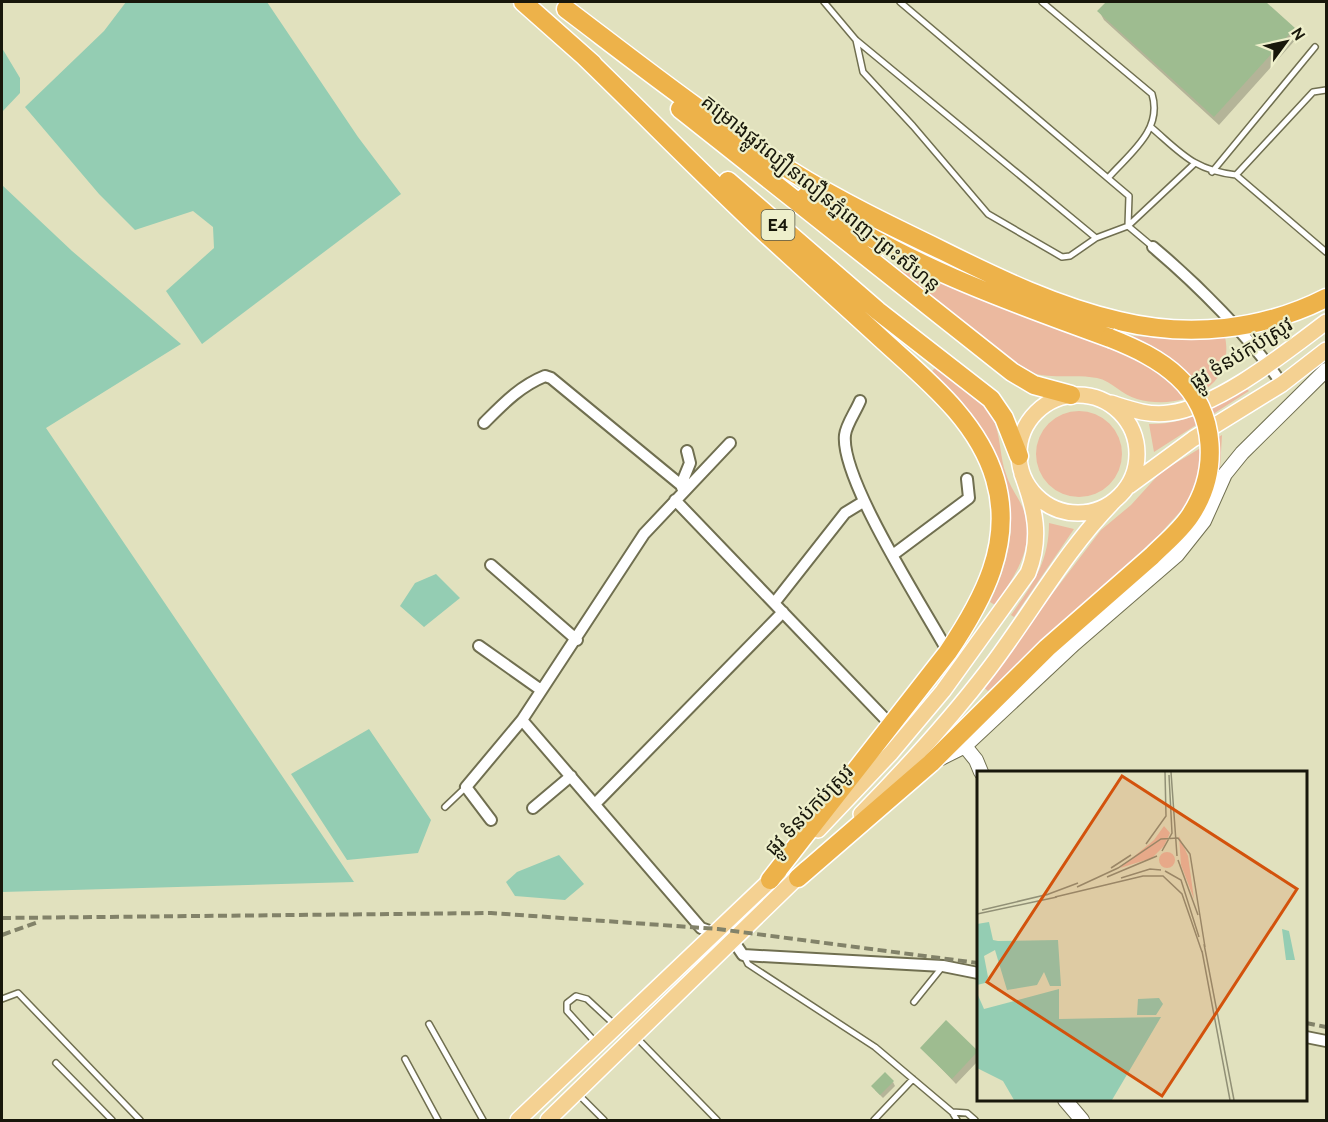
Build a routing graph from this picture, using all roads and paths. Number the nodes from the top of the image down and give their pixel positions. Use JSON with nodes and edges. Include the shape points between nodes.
{"nodes":[{"id":1,"x":523,"y":2,"type":"edge"},
{"id":2,"x":824,"y":2,"type":"edge"},
{"id":3,"x":900,"y":2,"type":"edge"},
{"id":4,"x":1042,"y":2,"type":"edge"},
{"id":5,"x":562,"y":5,"type":"edge"},
{"id":6,"x":856,"y":40,"type":"junction"},
{"id":7,"x":1315,"y":47,"type":"dead end"},
{"id":8,"x":585,"y":57,"type":"junction"},
{"id":9,"x":1326,"y":90,"type":"edge"},
{"id":10,"x":694,"y":122,"type":"junction"},
{"id":11,"x":1152,"y":128,"type":"junction"},
{"id":12,"x":1194,"y":164,"type":"junction"},
{"id":13,"x":1212,"y":172,"type":"junction"},
{"id":14,"x":1236,"y":175,"type":"junction"},
{"id":15,"x":1108,"y":178,"type":"junction"},
{"id":16,"x":1128,"y":226,"type":"junction"},
{"id":17,"x":1096,"y":238,"type":"junction"},
{"id":18,"x":1153,"y":247,"type":"joint"},
{"id":19,"x":1326,"y":252,"type":"edge"},
{"id":20,"x":1326,"y":298,"type":"edge"},
{"id":21,"x":1326,"y":322,"type":"edge"},
{"id":22,"x":1235,"y":328,"type":"junction"},
{"id":23,"x":1326,"y":350,"type":"edge"},
{"id":24,"x":1269,"y":364,"type":"junction"},
{"id":25,"x":1326,"y":370,"type":"edge"},
{"id":26,"x":1282,"y":384,"type":"junction"},
{"id":27,"x":1071,"y":395,"type":"junction"},
{"id":28,"x":860,"y":401,"type":"dead end"},
{"id":29,"x":1104,"y":401,"type":"junction"},
{"id":30,"x":484,"y":423,"type":"dead end"},
{"id":31,"x":730,"y":443,"type":"dead end"},
{"id":32,"x":687,"y":451,"type":"dead end"},
{"id":33,"x":1019,"y":456,"type":"junction"},
{"id":34,"x":1022,"y":474,"type":"junction"},
{"id":35,"x":966,"y":479,"type":"dead end"},
{"id":36,"x":682,"y":488,"type":"junction"},
{"id":37,"x":1126,"y":488,"type":"junction"},
{"id":38,"x":675,"y":500,"type":"junction"},
{"id":39,"x":1114,"y":501,"type":"junction"},
{"id":40,"x":863,"y":502,"type":"junction"},
{"id":41,"x":894,"y":555,"type":"junction"},
{"id":42,"x":491,"y":565,"type":"dead end"},
{"id":43,"x":775,"y":602,"type":"junction"},
{"id":44,"x":783,"y":612,"type":"junction"},
{"id":45,"x":577,"y":640,"type":"junction"},
{"id":46,"x":479,"y":646,"type":"dead end"},
{"id":47,"x":948,"y":652,"type":"junction"},
{"id":48,"x":541,"y":690,"type":"junction"},
{"id":49,"x":522,"y":720,"type":"junction"},
{"id":50,"x":891,"y":725,"type":"junction"},
{"id":51,"x":961,"y":741,"type":"junction"},
{"id":52,"x":981,"y":771,"type":"edge"},
{"id":53,"x":571,"y":776,"type":"junction"},
{"id":54,"x":466,"y":787,"type":"junction"},
{"id":55,"x":595,"y":804,"type":"junction"},
{"id":56,"x":445,"y":807,"type":"dead end"},
{"id":57,"x":533,"y":808,"type":"dead end"},
{"id":58,"x":491,"y":820,"type":"dead end"},
{"id":59,"x":798,"y":878,"type":"junction"},
{"id":60,"x":770,"y":880,"type":"junction"},
{"id":61,"x":714,"y":933,"type":"junction"},
{"id":62,"x":732,"y":939,"type":"junction"},
{"id":63,"x":743,"y":955,"type":"junction"},
{"id":64,"x":943,"y":966,"type":"junction"},
{"id":65,"x":977,"y":973,"type":"edge"},
{"id":66,"x":2,"y":999,"type":"edge"},
{"id":67,"x":914,"y":1002,"type":"dead end"},
{"id":68,"x":429,"y":1024,"type":"dead end"},
{"id":69,"x":616,"y":1026,"type":"junction"},
{"id":70,"x":634,"y":1036,"type":"junction"},
{"id":71,"x":1307,"y":1037,"type":"edge"},
{"id":72,"x":1326,"y":1041,"type":"edge"},
{"id":73,"x":597,"y":1044,"type":"junction"},
{"id":74,"x":405,"y":1059,"type":"dead end"},
{"id":75,"x":56,"y":1064,"type":"dead end"},
{"id":76,"x":913,"y":1079,"type":"junction"},
{"id":77,"x":577,"y":1093,"type":"junction"},
{"id":78,"x":1066,"y":1101,"type":"edge"},
{"id":79,"x":952,"y":1112,"type":"junction"},
{"id":80,"x":112,"y":1120,"type":"edge"},
{"id":81,"x":140,"y":1120,"type":"edge"},
{"id":82,"x":438,"y":1120,"type":"edge"},
{"id":83,"x":483,"y":1120,"type":"edge"},
{"id":84,"x":518,"y":1120,"type":"edge"},
{"id":85,"x":548,"y":1120,"type":"edge"},
{"id":86,"x":604,"y":1120,"type":"edge"},
{"id":87,"x":717,"y":1120,"type":"edge"},
{"id":88,"x":874,"y":1120,"type":"edge"},
{"id":89,"x":957,"y":1120,"type":"edge"},
{"id":90,"x":975,"y":1120,"type":"edge"},
{"id":91,"x":1082,"y":1120,"type":"edge"}],
"edges":[{"from":1,"to":8,"type":"highway","number":"E4"},
{"from":2,"to":6,"type":"lane"},
{"from":3,"to":15,"type":"lane"},
{"from":4,"to":11,"type":"lane","via":[[1152,94],[1157,110]]},
{"from":5,"to":10,"type":"highway","name":"គម្រោងផ្លូវល្បឿនលឿនភ្នំពេញ-ព្រះសីហនុ","number":"E4"},
{"from":5,"to":22,"type":"highway","via":[[702,112],[792,172],[867,214],[1002,280],[1120,322],[1192,329]]},
{"from":6,"to":17,"type":"lane"},
{"from":6,"to":17,"type":"lane","via":[[863,72],[988,214],[1062,257],[1070,256]]},
{"from":7,"to":13,"type":"lane"},
{"from":8,"to":33,"type":"highway","number":"E4","via":[[878,311],[991,399],[1004,418]]},
{"from":8,"to":47,"type":"highway","via":[[762,230],[937,391],[978,440],[1000,502],[999,545],[986,589]]},
{"from":9,"to":14,"type":"lane","via":[[1313,92]]},
{"from":10,"to":27,"type":"highway","name":"គម្រោងផ្លូវល្បឿនលឿនភ្នំពេញ-ព្រះសីហនុ","number":"E4","via":[[1011,372],[1034,385]]},
{"from":10,"to":51,"type":"highway","bridge":true,"via":[[813,203],[900,253],[981,292],[1110,338],[1159,362],[1193,394],[1210,437],[1208,477],[1189,517],[1152,556],[1047,648]]},
{"from":11,"to":12,"type":"lane"},
{"from":11,"to":15,"type":"lane"},
{"from":12,"to":13,"type":"lane"},
{"from":12,"to":16,"type":"lane"},
{"from":13,"to":14,"type":"lane"},
{"from":14,"to":19,"type":"lane"},
{"from":15,"to":16,"type":"lane","via":[[1129,196]]},
{"from":16,"to":17,"type":"lane"},
{"from":16,"to":18,"type":"lane"},
{"from":18,"to":22,"type":"street","via":[[1179,268]]},
{"from":20,"to":22,"type":"highway","via":[[1274,319]]},
{"from":21,"to":24,"type":"main road","name":"ផ្លូវ ទំនប់កប់ស្រូវ"},
{"from":22,"to":24,"type":"street"},
{"from":23,"to":26,"type":"main road"},
{"from":24,"to":26,"type":"street"},
{"from":24,"to":29,"type":"main road","name":"ផ្លូវ ទំនប់កប់ស្រូវ","via":[[1218,395],[1168,414],[1143,413]]},
{"from":25,"to":51,"type":"street","via":[[1242,453],[1225,474],[1204,521],[1176,555]]},
{"from":26,"to":37,"type":"main road","via":[[1192,439]]},
{"from":27,"to":29,"type":"main road","number":"E4"},
{"from":27,"to":33,"type":"main road","number":"E4","via":[[1054,399],[1039,409],[1021,438]]},
{"from":28,"to":40,"type":"street","via":[[845,435]]},
{"from":29,"to":37,"type":"main road","number":"E4","via":[[1120,413],[1132,430],[1137,450],[1135,470]]},
{"from":30,"to":36,"type":"street","via":[[506,400],[545,376]]},
{"from":31,"to":36,"type":"street"},
{"from":32,"to":36,"type":"street","via":[[690,463]]},
{"from":33,"to":34,"type":"main road","number":"E4"},
{"from":34,"to":39,"type":"main road","number":"E4","via":[[1045,503],[1062,511],[1089,512]]},
{"from":34,"to":60,"type":"main road","name":"ផ្លូវ ទំនប់កប់ស្រូវ","via":[[1034,506],[1037,530],[1036,554],[1028,573],[906,736]]},
{"from":35,"to":41,"type":"street","via":[[969,498]]},
{"from":36,"to":38,"type":"street"},
{"from":37,"to":39,"type":"main road","number":"E4"},
{"from":38,"to":43,"type":"street"},
{"from":38,"to":45,"type":"street","via":[[644,534]]},
{"from":39,"to":59,"type":"main road","name":"ផ្លូវ ទំនប់កប់ស្រូវ","via":[[1083,532],[989,668],[926,747]]},
{"from":40,"to":41,"type":"street"},
{"from":40,"to":43,"type":"street","via":[[845,513]]},
{"from":41,"to":47,"type":"street"},
{"from":42,"to":45,"type":"street"},
{"from":43,"to":44,"type":"street"},
{"from":44,"to":50,"type":"street"},
{"from":44,"to":55,"type":"street"},
{"from":45,"to":48,"type":"street"},
{"from":46,"to":48,"type":"street"},
{"from":47,"to":50,"type":"highway"},
{"from":48,"to":49,"type":"street"},
{"from":49,"to":53,"type":"street"},
{"from":49,"to":54,"type":"street"},
{"from":50,"to":60,"type":"highway"},
{"from":51,"to":52,"type":"street"},
{"from":51,"to":59,"type":"highway"},
{"from":53,"to":55,"type":"street"},
{"from":53,"to":57,"type":"street"},
{"from":54,"to":56,"type":"lane"},
{"from":54,"to":58,"type":"street"},
{"from":55,"to":61,"type":"street","via":[[701,928]]},
{"from":59,"to":62,"type":"main road","name":"ផ្លូវ ទំនប់កប់ស្រូវ"},
{"from":60,"to":61,"type":"main road","name":"ផ្លូវ ទំនប់កប់ស្រូវ"},
{"from":61,"to":62,"type":"street"},
{"from":61,"to":69,"type":"main road","name":"ផ្លូវ ទំនប់កប់ស្រូវ"},
{"from":62,"to":63,"type":"street"},
{"from":62,"to":70,"type":"main road","name":"ផ្លូវ ទំនប់កប់ស្រូវ"},
{"from":63,"to":64,"type":"street"},
{"from":63,"to":76,"type":"lane","via":[[748,964],[875,1047]]},
{"from":64,"to":65,"type":"street"},
{"from":64,"to":67,"type":"lane"},
{"from":66,"to":81,"type":"lane","via":[[18,993]]},
{"from":68,"to":83,"type":"lane"},
{"from":69,"to":73,"type":"main road","name":"ផ្លូវ ទំនប់កប់ស្រូវ"},
{"from":69,"to":73,"type":"lane","via":[[587,999],[576,996],[567,1003],[567,1011]]},
{"from":70,"to":77,"type":"main road","name":"ផ្លូវ ទំនប់កប់ស្រូវ"},
{"from":70,"to":87,"type":"lane"},
{"from":71,"to":72,"type":"street"},
{"from":73,"to":84,"type":"main road","name":"ផ្លូវ ទំនប់កប់ស្រូវ"},
{"from":74,"to":82,"type":"lane"},
{"from":75,"to":80,"type":"lane"},
{"from":76,"to":79,"type":"lane"},
{"from":76,"to":88,"type":"lane"},
{"from":77,"to":85,"type":"main road","name":"ផ្លូវ ទំនប់កប់ស្រូវ"},
{"from":77,"to":86,"type":"lane"},
{"from":78,"to":91,"type":"street"},
{"from":79,"to":89,"type":"lane"},
{"from":79,"to":90,"type":"lane","via":[[968,1113]]}]}
